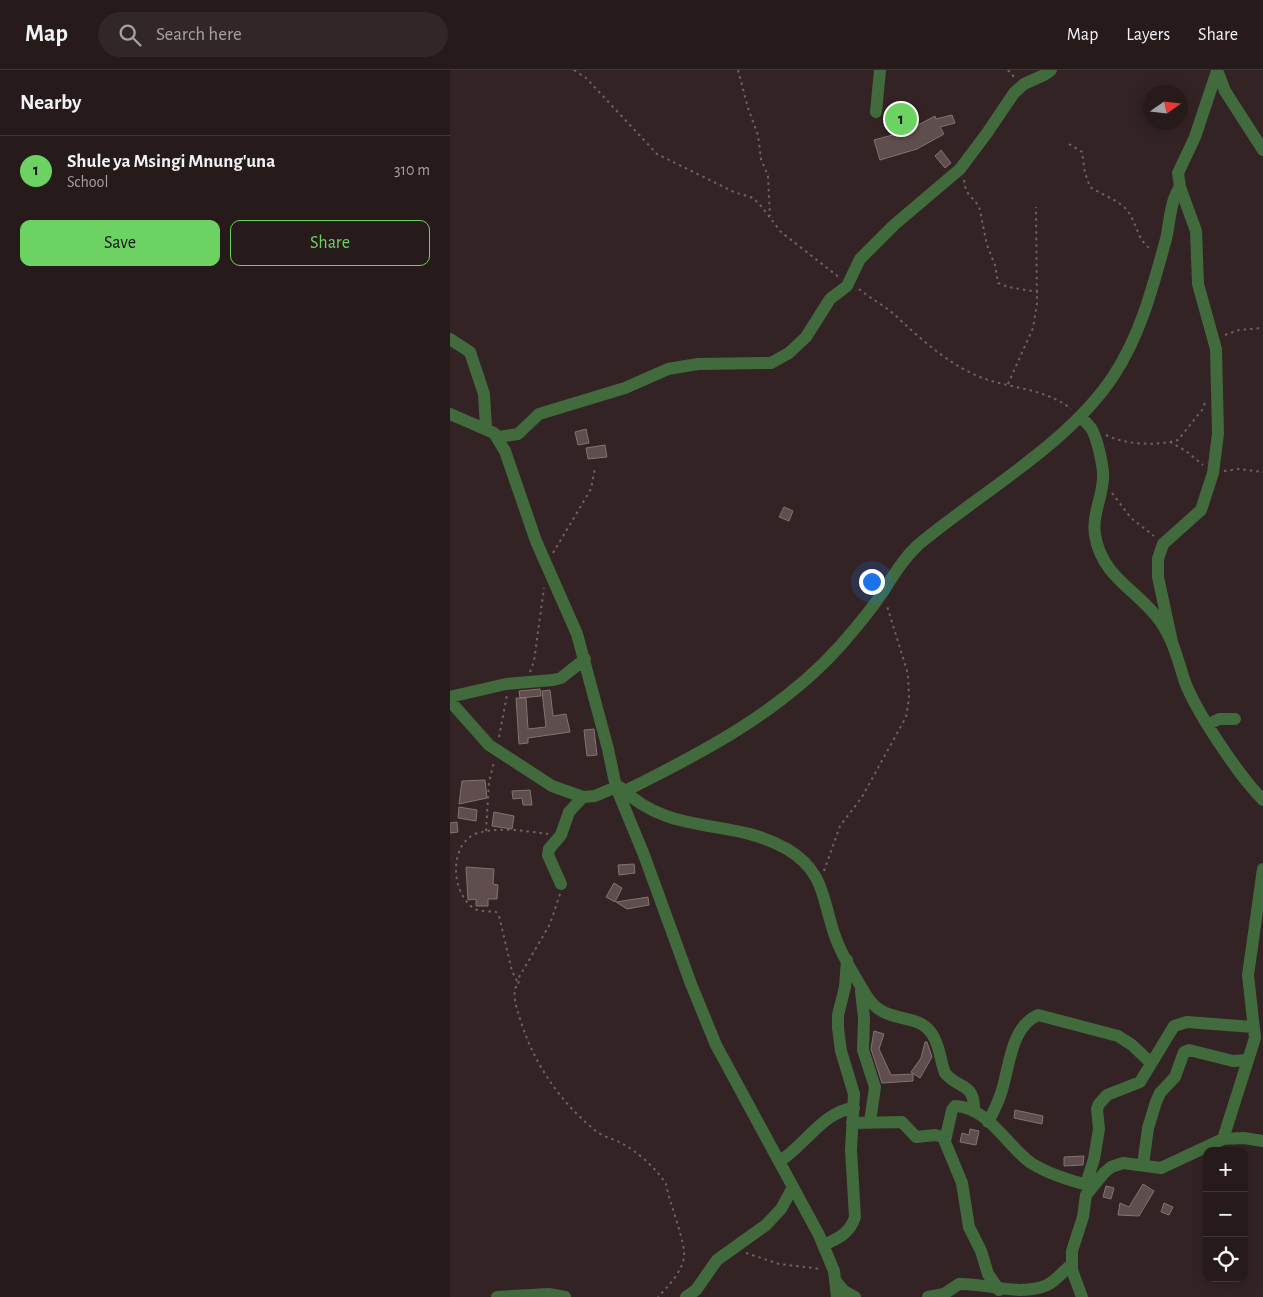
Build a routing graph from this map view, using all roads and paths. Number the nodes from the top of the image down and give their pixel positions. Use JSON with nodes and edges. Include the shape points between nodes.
{"nodes":[{"id":1,"x":574,"y":70,"type":"edge"},
{"id":2,"x":738,"y":70,"type":"edge"},
{"id":3,"x":880,"y":70,"type":"edge"},
{"id":4,"x":1052,"y":70,"type":"edge"},
{"id":5,"x":1217,"y":70,"type":"edge"},
{"id":6,"x":876,"y":112,"type":"dead end"},
{"id":7,"x":1069,"y":144,"type":"dead end"},
{"id":8,"x":1263,"y":150,"type":"edge"},
{"id":9,"x":962,"y":165,"type":"junction"},
{"id":10,"x":1180,"y":187,"type":"junction"},
{"id":11,"x":1036,"y":207,"type":"dead end"},
{"id":12,"x":770,"y":216,"type":"junction"},
{"id":13,"x":1162,"y":256,"type":"junction"},
{"id":14,"x":847,"y":286,"type":"junction"},
{"id":15,"x":1038,"y":292,"type":"junction"},
{"id":16,"x":1263,"y":328,"type":"edge"},
{"id":17,"x":450,"y":339,"type":"edge"},
{"id":18,"x":1213,"y":340,"type":"junction"},
{"id":19,"x":1008,"y":384,"type":"junction"},
{"id":20,"x":1209,"y":392,"type":"dead end"},
{"id":21,"x":450,"y":414,"type":"edge"},
{"id":22,"x":1080,"y":417,"type":"junction"},
{"id":23,"x":486,"y":428,"type":"junction"},
{"id":24,"x":1092,"y":428,"type":"junction"},
{"id":25,"x":498,"y":437,"type":"junction"},
{"id":26,"x":1170,"y":442,"type":"junction"},
{"id":27,"x":595,"y":468,"type":"dead end"},
{"id":28,"x":1263,"y":472,"type":"edge"},
{"id":29,"x":1213,"y":473,"type":"junction"},
{"id":30,"x":1103,"y":479,"type":"junction"},
{"id":31,"x":1163,"y":544,"type":"junction"},
{"id":32,"x":547,"y":564,"type":"junction"},
{"id":33,"x":886,"y":588,"type":"junction"},
{"id":34,"x":1172,"y":642,"type":"junction"},
{"id":35,"x":585,"y":659,"type":"junction"},
{"id":36,"x":525,"y":684,"type":"junction"},
{"id":37,"x":508,"y":690,"type":"dead end"},
{"id":38,"x":450,"y":697,"type":"edge"},
{"id":39,"x":450,"y":701,"type":"edge"},
{"id":40,"x":1235,"y":719,"type":"dead end"},
{"id":41,"x":1209,"y":724,"type":"junction"},
{"id":42,"x":497,"y":750,"type":"junction"},
{"id":43,"x":618,"y":786,"type":"junction"},
{"id":44,"x":582,"y":797,"type":"junction"},
{"id":45,"x":1263,"y":800,"type":"edge"},
{"id":46,"x":486,"y":831,"type":"junction"},
{"id":47,"x":561,"y":835,"type":"junction"},
{"id":48,"x":1263,"y":869,"type":"edge"},
{"id":49,"x":561,"y":884,"type":"joint"},
{"id":50,"x":822,"y":886,"type":"junction"},
{"id":51,"x":847,"y":960,"type":"junction"},
{"id":52,"x":860,"y":984,"type":"junction"},
{"id":53,"x":519,"y":985,"type":"junction"},
{"id":54,"x":1253,"y":1027,"type":"junction"},
{"id":55,"x":1247,"y":1060,"type":"junction"},
{"id":56,"x":1151,"y":1063,"type":"junction"},
{"id":57,"x":854,"y":1108,"type":"junction"},
{"id":58,"x":974,"y":1111,"type":"junction"},
{"id":59,"x":870,"y":1122,"type":"junction"},
{"id":60,"x":988,"y":1122,"type":"junction"},
{"id":61,"x":852,"y":1123,"type":"junction"},
{"id":62,"x":1223,"y":1139,"type":"junction"},
{"id":63,"x":945,"y":1141,"type":"junction"},
{"id":64,"x":1263,"y":1141,"type":"edge"},
{"id":65,"x":780,"y":1162,"type":"junction"},
{"id":66,"x":1142,"y":1164,"type":"junction"},
{"id":67,"x":1089,"y":1185,"type":"junction"},
{"id":68,"x":793,"y":1187,"type":"junction"},
{"id":69,"x":823,"y":1245,"type":"junction"},
{"id":70,"x":730,"y":1250,"type":"junction"},
{"id":71,"x":1071,"y":1265,"type":"junction"},
{"id":72,"x":834,"y":1276,"type":"junction"},
{"id":73,"x":998,"y":1292,"type":"edge"},
{"id":74,"x":498,"y":1297,"type":"edge"},
{"id":75,"x":565,"y":1297,"type":"edge"},
{"id":76,"x":658,"y":1297,"type":"edge"},
{"id":77,"x":686,"y":1297,"type":"edge"},
{"id":78,"x":837,"y":1297,"type":"edge"},
{"id":79,"x":855,"y":1297,"type":"edge"},
{"id":80,"x":928,"y":1297,"type":"edge"},
{"id":81,"x":1082,"y":1297,"type":"edge"}],
"edges":[{"from":1,"to":12,"type":"path","via":[[586,78],[657,154],[752,198]]},
{"from":2,"to":12,"type":"path","via":[[768,176]]},
{"from":3,"to":6,"type":"street"},
{"from":4,"to":9,"type":"street","via":[[1024,84],[1014,93]]},
{"from":5,"to":8,"type":"street","via":[[1225,91]]},
{"from":5,"to":10,"type":"street","via":[[1195,137],[1178,173]]},
{"from":7,"to":13,"type":"path","via":[[1082,152],[1090,187],[1126,209],[1144,243]]},
{"from":9,"to":14,"type":"street","via":[[860,259]]},
{"from":9,"to":15,"type":"path","via":[[966,191],[979,206],[986,245],[996,265],[998,283]]},
{"from":10,"to":13,"type":"street","via":[[1175,194]]},
{"from":10,"to":18,"type":"street","via":[[1196,231],[1198,284]]},
{"from":11,"to":15,"type":"path"},
{"from":12,"to":14,"type":"path","via":[[781,232],[834,271]]},
{"from":13,"to":22,"type":"street","via":[[1130,348],[1114,376]]},
{"from":14,"to":19,"type":"path","via":[[852,284],[954,364],[972,374]]},
{"from":14,"to":25,"type":"street","via":[[830,299],[798,345],[779,360],[771,363],[698,364],[668,369],[625,388],[539,414],[518,434]]},
{"from":15,"to":19,"type":"path","via":[[1033,328]]},
{"from":16,"to":18,"type":"path","via":[[1240,330]]},
{"from":17,"to":23,"type":"street","via":[[470,352],[484,394]]},
{"from":18,"to":29,"type":"street","via":[[1217,358],[1218,434]]},
{"from":19,"to":22,"type":"path","via":[[1052,398]]},
{"from":20,"to":26,"type":"path","via":[[1202,410],[1181,437]]},
{"from":21,"to":23,"type":"street"},
{"from":22,"to":24,"type":"street"},
{"from":22,"to":33,"type":"street","via":[[918,545],[904,559]]},
{"from":23,"to":25,"type":"street"},
{"from":24,"to":26,"type":"path","via":[[1124,442]]},
{"from":24,"to":30,"type":"street"},
{"from":25,"to":32,"type":"street"},
{"from":26,"to":29,"type":"path"},
{"from":27,"to":32,"type":"path","via":[[591,488]]},
{"from":28,"to":29,"type":"path","via":[[1239,469]]},
{"from":29,"to":31,"type":"street","via":[[1201,510]]},
{"from":30,"to":31,"type":"path","via":[[1130,518]]},
{"from":30,"to":34,"type":"street","via":[[1094,515],[1100,552],[1122,585],[1156,616]]},
{"from":31,"to":34,"type":"street","via":[[1158,559],[1158,577]]},
{"from":32,"to":35,"type":"street"},
{"from":32,"to":36,"type":"path","via":[[534,661]]},
{"from":33,"to":43,"type":"street","via":[[838,648],[780,701],[699,754]]},
{"from":33,"to":50,"type":"path","via":[[886,601],[908,674],[906,717],[862,797],[840,826],[827,860]]},
{"from":34,"to":41,"type":"street","via":[[1183,677]]},
{"from":35,"to":36,"type":"street","via":[[561,678]]},
{"from":35,"to":43,"type":"street"},
{"from":36,"to":38,"type":"street","via":[[489,687]]},
{"from":37,"to":42,"type":"path"},
{"from":39,"to":42,"type":"street","via":[[479,735]]},
{"from":40,"to":41,"type":"street","via":[[1220,719]]},
{"from":41,"to":45,"type":"street","via":[[1241,774]]},
{"from":42,"to":44,"type":"street","via":[[552,786]]},
{"from":42,"to":46,"type":"path","via":[[489,782]]},
{"from":43,"to":44,"type":"street","via":[[595,796]]},
{"from":43,"to":50,"type":"street","via":[[644,807],[676,821],[734,830],[772,841],[803,861],[815,872]]},
{"from":43,"to":65,"type":"street","via":[[716,1045]]},
{"from":44,"to":47,"type":"street","via":[[565,820]]},
{"from":46,"to":47,"type":"path"},
{"from":46,"to":53,"type":"path","via":[[467,837],[456,849],[452,860],[454,876],[473,908],[496,912],[499,916],[512,971]]},
{"from":47,"to":49,"type":"street","via":[[548,855]]},
{"from":48,"to":54,"type":"street","via":[[1248,975]]},
{"from":49,"to":53,"type":"path","via":[[550,924],[524,967],[518,979]]},
{"from":50,"to":51,"type":"street","via":[[836,939]]},
{"from":51,"to":52,"type":"street"},
{"from":51,"to":57,"type":"street","via":[[838,1034],[854,1094]]},
{"from":52,"to":58,"type":"street","via":[[883,1014],[917,1022],[933,1034],[944,1073],[970,1090]]},
{"from":52,"to":59,"type":"street","via":[[863,1050],[875,1087]]},
{"from":53,"to":76,"type":"path","via":[[515,988],[516,1008],[531,1052],[552,1086],[594,1129],[623,1144],[656,1171],[666,1184],[684,1257]]},
{"from":54,"to":55,"type":"street","via":[[1255,1038]]},
{"from":54,"to":56,"type":"street","via":[[1180,1024],[1170,1031]]},
{"from":55,"to":62,"type":"street"},
{"from":55,"to":66,"type":"street","via":[[1233,1061],[1189,1050],[1184,1052],[1175,1076],[1156,1102]]},
{"from":56,"to":60,"type":"street","via":[[1118,1036],[1038,1015],[1027,1021],[1018,1032],[1002,1091]]},
{"from":56,"to":67,"type":"street","via":[[1138,1084],[1107,1095],[1099,1104],[1099,1129]]},
{"from":57,"to":61,"type":"street"},
{"from":57,"to":65,"type":"street","via":[[831,1116],[796,1152]]},
{"from":58,"to":60,"type":"street"},
{"from":58,"to":63,"type":"street","via":[[958,1106],[953,1108]]},
{"from":59,"to":61,"type":"street"},
{"from":59,"to":63,"type":"street","via":[[902,1122],[916,1137],[939,1135]]},
{"from":60,"to":67,"type":"street","via":[[1030,1162],[1052,1175]]},
{"from":61,"to":69,"type":"street","via":[[855,1217],[846,1233]]},
{"from":62,"to":64,"type":"street"},
{"from":62,"to":66,"type":"street","via":[[1161,1168]]},
{"from":63,"to":73,"type":"street","via":[[964,1192],[969,1227]]},
{"from":65,"to":68,"type":"street"},
{"from":66,"to":67,"type":"street","via":[[1123,1163],[1111,1167]]},
{"from":67,"to":71,"type":"street"},
{"from":68,"to":69,"type":"street"},
{"from":68,"to":70,"type":"street","via":[[766,1225]]},
{"from":69,"to":72,"type":"street"},
{"from":70,"to":72,"type":"path"},
{"from":70,"to":77,"type":"street","via":[[717,1260],[696,1290]]},
{"from":71,"to":73,"type":"street","via":[[1046,1286]]},
{"from":71,"to":81,"type":"street"},
{"from":72,"to":78,"type":"street"},
{"from":72,"to":79,"type":"street","via":[[844,1291]]},
{"from":73,"to":80,"type":"street","via":[[959,1284],[944,1294]]},
{"from":74,"to":75,"type":"street","via":[[549,1294]]}]}
